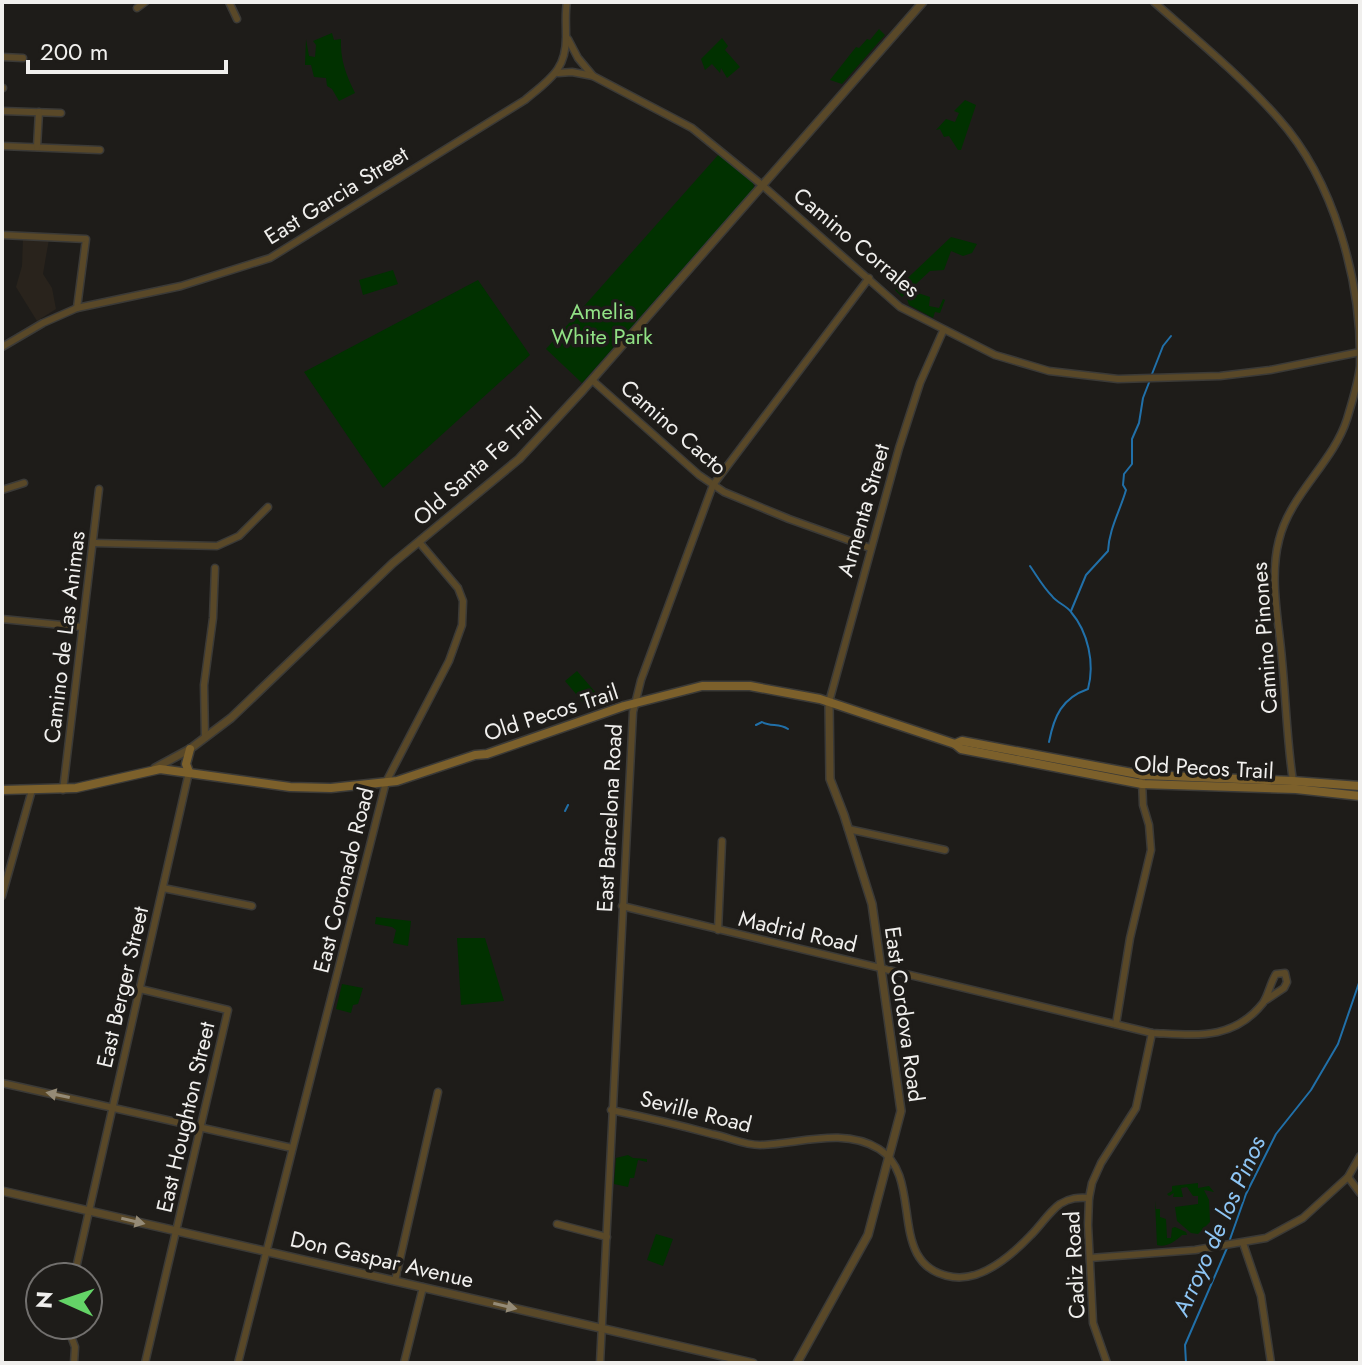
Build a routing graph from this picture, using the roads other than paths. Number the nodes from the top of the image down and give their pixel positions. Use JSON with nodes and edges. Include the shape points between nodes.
{"nodes":[{"id":1,"x":145,"y":2,"type":"edge"},
{"id":2,"x":229,"y":2,"type":"edge"},
{"id":3,"x":567,"y":2,"type":"edge"},
{"id":4,"x":923,"y":2,"type":"edge"},
{"id":5,"x":1154,"y":2,"type":"edge"},
{"id":6,"x":137,"y":8,"type":"dead end"},
{"id":7,"x":237,"y":19,"type":"dead end"},
{"id":8,"x":567,"y":37,"type":"junction"},
{"id":9,"x":2,"y":57,"type":"edge"},
{"id":10,"x":23,"y":58,"type":"dead end"},
{"id":11,"x":558,"y":73,"type":"junction"},
{"id":12,"x":593,"y":76,"type":"junction"},
{"id":13,"x":2,"y":111,"type":"edge"},
{"id":14,"x":39,"y":112,"type":"junction"},
{"id":15,"x":61,"y":113,"type":"dead end"},
{"id":16,"x":2,"y":146,"type":"edge"},
{"id":17,"x":37,"y":147,"type":"junction"},
{"id":18,"x":100,"y":150,"type":"dead end"},
{"id":19,"x":762,"y":185,"type":"junction"},
{"id":20,"x":2,"y":235,"type":"edge"},
{"id":21,"x":869,"y":278,"type":"junction"},
{"id":22,"x":77,"y":308,"type":"junction"},
{"id":23,"x":943,"y":331,"type":"junction"},
{"id":24,"x":2,"y":347,"type":"edge"},
{"id":25,"x":1360,"y":352,"type":"edge"},
{"id":26,"x":592,"y":380,"type":"junction"},
{"id":27,"x":24,"y":483,"type":"dead end"},
{"id":28,"x":713,"y":485,"type":"junction"},
{"id":29,"x":99,"y":489,"type":"dead end"},
{"id":30,"x":2,"y":490,"type":"edge"},
{"id":31,"x":268,"y":507,"type":"dead end"},
{"id":32,"x":419,"y":542,"type":"junction"},
{"id":33,"x":95,"y":543,"type":"junction"},
{"id":34,"x":870,"y":548,"type":"junction"},
{"id":35,"x":215,"y":568,"type":"dead end"},
{"id":36,"x":2,"y":619,"type":"edge"},
{"id":37,"x":82,"y":627,"type":"junction"},
{"id":38,"x":829,"y":702,"type":"junction"},
{"id":39,"x":635,"y":703,"type":"junction"},
{"id":40,"x":205,"y":738,"type":"junction"},
{"id":41,"x":190,"y":749,"type":"junction"},
{"id":42,"x":153,"y":770,"type":"junction"},
{"id":43,"x":189,"y":772,"type":"junction"},
{"id":44,"x":1142,"y":779,"type":"junction"},
{"id":45,"x":386,"y":782,"type":"junction"},
{"id":46,"x":1294,"y":785,"type":"junction"},
{"id":47,"x":1360,"y":786,"type":"edge"},
{"id":48,"x":2,"y":790,"type":"edge"},
{"id":49,"x":32,"y":790,"type":"junction"},
{"id":50,"x":63,"y":790,"type":"junction"},
{"id":51,"x":1360,"y":796,"type":"edge"},
{"id":52,"x":848,"y":829,"type":"junction"},
{"id":53,"x":722,"y":841,"type":"dead end"},
{"id":54,"x":945,"y":850,"type":"dead end"},
{"id":55,"x":163,"y":888,"type":"junction"},
{"id":56,"x":2,"y":896,"type":"edge"},
{"id":57,"x":252,"y":906,"type":"dead end"},
{"id":58,"x":622,"y":906,"type":"junction"},
{"id":59,"x":718,"y":930,"type":"junction"},
{"id":60,"x":881,"y":968,"type":"junction"},
{"id":61,"x":140,"y":989,"type":"junction"},
{"id":62,"x":1266,"y":1000,"type":"junction"},
{"id":63,"x":1116,"y":1024,"type":"junction"},
{"id":64,"x":1152,"y":1033,"type":"junction"},
{"id":65,"x":2,"y":1083,"type":"edge"},
{"id":66,"x":438,"y":1092,"type":"dead end"},
{"id":67,"x":113,"y":1108,"type":"junction"},
{"id":68,"x":611,"y":1110,"type":"junction"},
{"id":69,"x":200,"y":1128,"type":"junction"},
{"id":70,"x":292,"y":1148,"type":"junction"},
{"id":71,"x":1360,"y":1156,"type":"edge"},
{"id":72,"x":889,"y":1159,"type":"junction"},
{"id":73,"x":1348,"y":1177,"type":"junction"},
{"id":74,"x":2,"y":1191,"type":"edge"},
{"id":75,"x":1360,"y":1193,"type":"edge"},
{"id":76,"x":1089,"y":1198,"type":"junction"},
{"id":77,"x":89,"y":1211,"type":"junction"},
{"id":78,"x":557,"y":1224,"type":"dead end"},
{"id":79,"x":177,"y":1231,"type":"junction"},
{"id":80,"x":607,"y":1237,"type":"junction"},
{"id":81,"x":1243,"y":1243,"type":"junction"},
{"id":82,"x":266,"y":1250,"type":"junction"},
{"id":83,"x":1090,"y":1258,"type":"junction"},
{"id":84,"x":78,"y":1261,"type":"edge"},
{"id":85,"x":395,"y":1281,"type":"junction"},
{"id":86,"x":423,"y":1287,"type":"junction"},
{"id":87,"x":601,"y":1329,"type":"junction"},
{"id":88,"x":73,"y":1341,"type":"edge"},
{"id":89,"x":74,"y":1363,"type":"edge"},
{"id":90,"x":145,"y":1363,"type":"edge"},
{"id":91,"x":238,"y":1363,"type":"edge"},
{"id":92,"x":404,"y":1363,"type":"edge"},
{"id":93,"x":600,"y":1363,"type":"edge"},
{"id":94,"x":753,"y":1363,"type":"edge"},
{"id":95,"x":797,"y":1363,"type":"edge"},
{"id":96,"x":1107,"y":1363,"type":"edge"},
{"id":97,"x":1271,"y":1363,"type":"edge"}],
"edges":[{"from":1,"to":6,"type":"street"},
{"from":2,"to":7,"type":"street"},
{"from":3,"to":8,"type":"street"},
{"from":4,"to":19,"type":"street","name":"Old Santa Fe Trail"},
{"from":5,"to":25,"type":"street","name":"Camino Pinones","via":[[1229,67],[1280,120],[1312,166],[1348,249]]},
{"from":8,"to":11,"type":"street"},
{"from":8,"to":12,"type":"street","name":"Camino Corrales"},
{"from":9,"to":10,"type":"street"},
{"from":11,"to":12,"type":"street","name":"Camino Corrales"},
{"from":11,"to":22,"type":"street","name":"East Garcia Street","via":[[525,100],[270,258],[181,286]]},
{"from":12,"to":19,"type":"street","name":"Camino Corrales","via":[[692,128]]},
{"from":13,"to":14,"type":"street"},
{"from":14,"to":15,"type":"street"},
{"from":14,"to":17,"type":"street"},
{"from":16,"to":17,"type":"street"},
{"from":17,"to":18,"type":"street"},
{"from":19,"to":21,"type":"street","name":"Camino Corrales"},
{"from":19,"to":26,"type":"street","name":"Old Santa Fe Trail"},
{"from":20,"to":22,"type":"street","via":[[86,239]]},
{"from":21,"to":23,"type":"street","name":"Camino Corrales","via":[[900,307]]},
{"from":21,"to":28,"type":"street","name":"East Barcelona Road"},
{"from":22,"to":24,"type":"street","name":"East Garcia Street"},
{"from":23,"to":25,"type":"street","name":"Camino Corrales","via":[[995,355],[1049,371],[1118,379],[1220,376]]},
{"from":23,"to":34,"type":"street","name":"Armenta Street","via":[[916,395]]},
{"from":25,"to":46,"type":"street","name":"Camino Pinones","via":[[1355,392],[1340,435],[1294,504],[1277,548]]},
{"from":26,"to":28,"type":"street","name":"Camino Cacto"},
{"from":26,"to":32,"type":"street","name":"Old Santa Fe Trail","via":[[519,459]]},
{"from":27,"to":30,"type":"street"},
{"from":28,"to":34,"type":"street","name":"Camino Cacto"},
{"from":28,"to":39,"type":"street","name":"East Barcelona Road"},
{"from":29,"to":33,"type":"street","name":"Camino de Las Animas"},
{"from":31,"to":33,"type":"street","via":[[239,536],[217,546]]},
{"from":32,"to":40,"type":"street","name":"Old Santa Fe Trail"},
{"from":32,"to":45,"type":"street","name":"East Coronado Road","via":[[458,588],[464,614],[449,661]]},
{"from":33,"to":37,"type":"street","name":"Camino de Las Animas"},
{"from":34,"to":38,"type":"street","name":"Armenta Street"},
{"from":35,"to":40,"type":"street","via":[[204,685]]},
{"from":36,"to":37,"type":"street"},
{"from":37,"to":50,"type":"street","name":"Camino de Las Animas"},
{"from":38,"to":39,"type":"main road","name":"Old Pecos Trail","via":[[731,686],[693,687]]},
{"from":38,"to":44,"type":"main road","name":"Old Pecos Trail","via":[[973,752]]},
{"from":38,"to":52,"type":"street","name":"East Cordova Road","via":[[829,768]]},
{"from":39,"to":45,"type":"main road","name":"Old Pecos Trail"},
{"from":39,"to":58,"type":"street","name":"East Barcelona Road"},
{"from":40,"to":41,"type":"street","name":"Old Santa Fe Trail"},
{"from":41,"to":42,"type":"street","name":"Old Santa Fe Trail"},
{"from":41,"to":43,"type":"main road"},
{"from":42,"to":43,"type":"main road","name":"Old Pecos Trail"},
{"from":42,"to":50,"type":"main road","name":"Old Santa Fe Trail"},
{"from":43,"to":45,"type":"main road","name":"Old Pecos Trail","via":[[300,787]]},
{"from":43,"to":55,"type":"street","name":"East Berger Street"},
{"from":44,"to":46,"type":"main road","name":"Old Pecos Trail"},
{"from":44,"to":63,"type":"street","via":[[1151,850]]},
{"from":45,"to":70,"type":"street","name":"East Coronado Road"},
{"from":46,"to":47,"type":"main road","name":"Old Pecos Trail"},
{"from":46,"to":51,"type":"main road","name":"Old Pecos Trail"},
{"from":48,"to":49,"type":"main road","name":"Old Santa Fe Trail"},
{"from":49,"to":50,"type":"main road","name":"Old Santa Fe Trail"},
{"from":49,"to":56,"type":"street"},
{"from":52,"to":54,"type":"street"},
{"from":52,"to":60,"type":"street","name":"East Cordova Road","via":[[872,904]]},
{"from":53,"to":59,"type":"street"},
{"from":55,"to":57,"type":"street"},
{"from":55,"to":61,"type":"street","name":"East Berger Street"},
{"from":58,"to":59,"type":"street","name":"Madrid Road"},
{"from":58,"to":68,"type":"street","name":"East Barcelona Road"},
{"from":59,"to":60,"type":"street","name":"Madrid Road"},
{"from":60,"to":63,"type":"street","name":"Madrid Road"},
{"from":60,"to":72,"type":"street","name":"East Cordova Road","via":[[901,1105]]},
{"from":61,"to":67,"type":"street","name":"East Berger Street"},
{"from":61,"to":69,"type":"street","name":"East Houghton Street","via":[[228,1010]]},
{"from":62,"to":62,"type":"street","via":[[1276,974],[1285,973],[1284,988]]},
{"from":62,"to":64,"type":"street","name":"Madrid Road","via":[[1239,1025],[1217,1034]]},
{"from":63,"to":64,"type":"street","name":"Madrid Road"},
{"from":64,"to":76,"type":"street","name":"Cadiz Road","via":[[1136,1108],[1101,1163]]},
{"from":67,"to":65,"type":"street","one_way":true},
{"from":66,"to":85,"type":"street"},
{"from":67,"to":69,"type":"street"},
{"from":67,"to":77,"type":"street","name":"East Berger Street"},
{"from":68,"to":72,"type":"street","name":"Seville Road","via":[[757,1145],[849,1137],[881,1150]]},
{"from":68,"to":80,"type":"street","name":"East Barcelona Road"},
{"from":69,"to":70,"type":"street"},
{"from":69,"to":79,"type":"street","name":"East Houghton Street"},
{"from":70,"to":82,"type":"street","name":"East Coronado Road"},
{"from":71,"to":73,"type":"street"},
{"from":72,"to":76,"type":"street","via":[[901,1180],[913,1248],[927,1266],[952,1277],[987,1270],[1029,1238],[1059,1205],[1075,1197]]},
{"from":72,"to":95,"type":"street","name":"East Cordova Road","via":[[864,1243]]},
{"from":73,"to":75,"type":"street"},
{"from":73,"to":81,"type":"street","via":[[1303,1218],[1266,1238]]},
{"from":74,"to":77,"type":"street","name":"Don Gaspar Avenue"},
{"from":76,"to":83,"type":"street","name":"Cadiz Road"},
{"from":77,"to":79,"type":"street","name":"Don Gaspar Avenue","one_way":true},
{"from":77,"to":84,"type":"street","name":"East Berger Street"},
{"from":78,"to":80,"type":"street"},
{"from":79,"to":82,"type":"street","name":"Don Gaspar Avenue"},
{"from":79,"to":90,"type":"street","name":"East Houghton Street"},
{"from":80,"to":87,"type":"street","name":"East Barcelona Road"},
{"from":81,"to":83,"type":"street"},
{"from":81,"to":97,"type":"street","via":[[1261,1296]]},
{"from":82,"to":85,"type":"street","name":"Don Gaspar Avenue"},
{"from":82,"to":91,"type":"street","name":"East Coronado Road"},
{"from":83,"to":96,"type":"street","name":"Cadiz Road","via":[[1093,1323]]},
{"from":85,"to":86,"type":"street","name":"Don Gaspar Avenue"},
{"from":86,"to":87,"type":"street","name":"Don Gaspar Avenue","one_way":true},
{"from":86,"to":92,"type":"street"},
{"from":87,"to":93,"type":"street","name":"East Barcelona Road"},
{"from":87,"to":94,"type":"street","name":"Don Gaspar Avenue"},
{"from":88,"to":89,"type":"street"}]}
